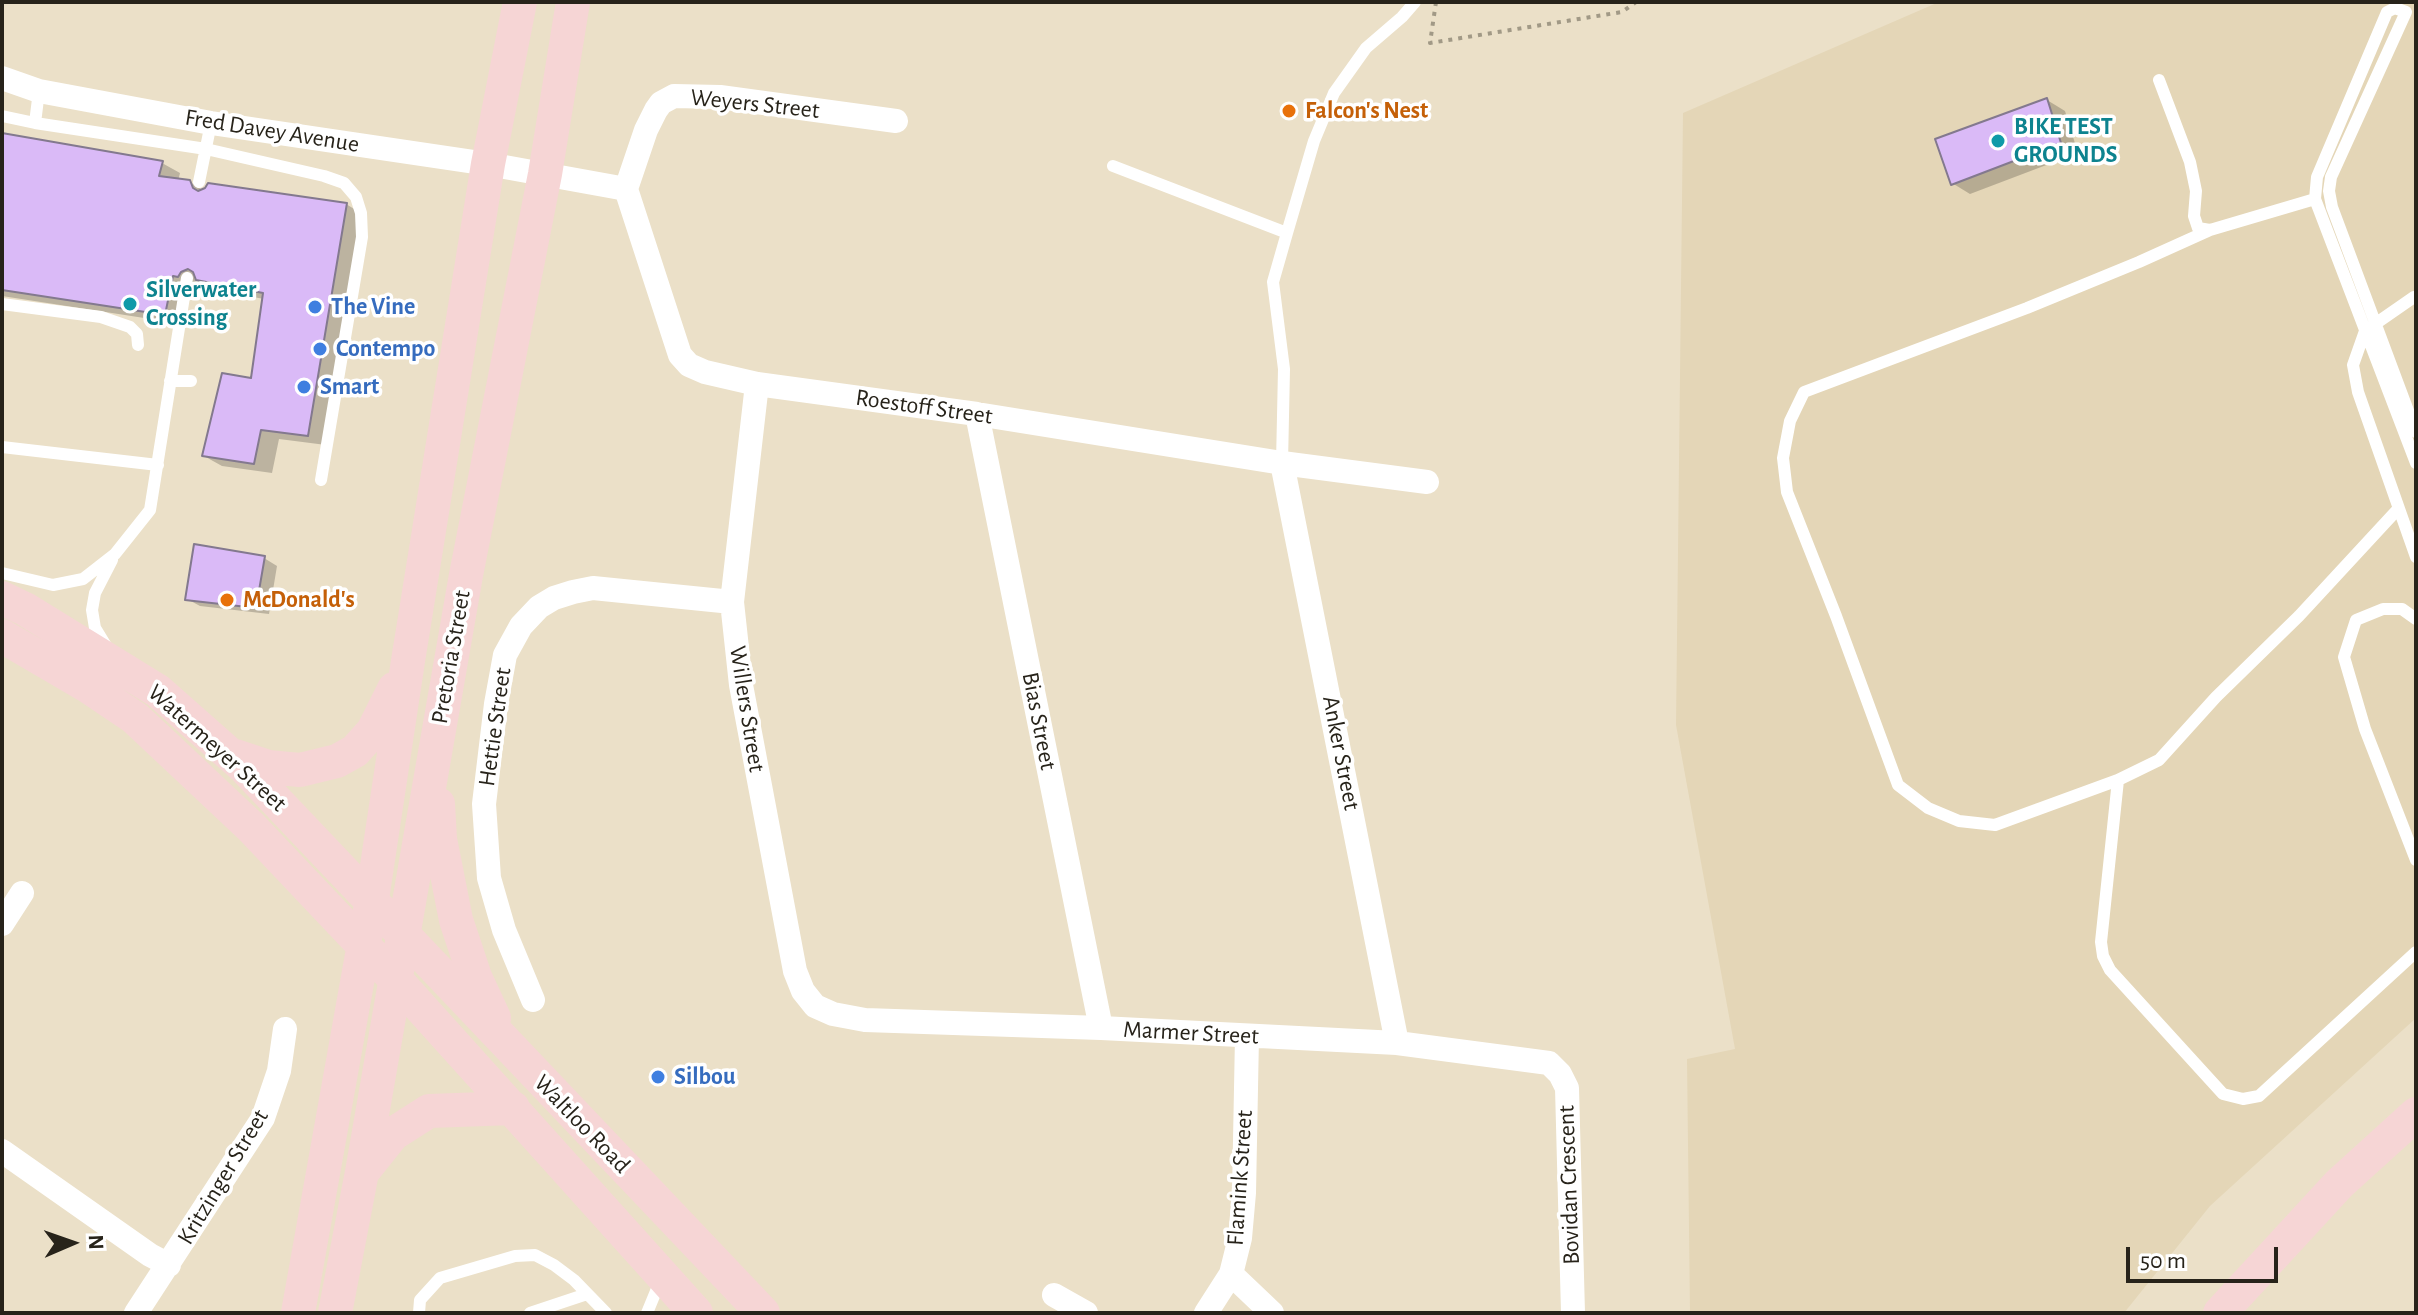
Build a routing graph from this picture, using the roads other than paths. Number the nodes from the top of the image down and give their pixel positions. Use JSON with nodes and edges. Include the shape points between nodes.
{"nodes":[{"id":1,"x":520,"y":2,"type":"edge"},
{"id":2,"x":573,"y":2,"type":"edge"},
{"id":3,"x":1415,"y":2,"type":"edge"},
{"id":4,"x":2,"y":78,"type":"edge"},
{"id":5,"x":2159,"y":80,"type":"dead end"},
{"id":6,"x":39,"y":91,"type":"junction"},
{"id":7,"x":2,"y":116,"type":"edge"},
{"id":8,"x":896,"y":121,"type":"dead end"},
{"id":9,"x":35,"y":123,"type":"junction"},
{"id":10,"x":211,"y":123,"type":"junction"},
{"id":11,"x":206,"y":149,"type":"junction"},
{"id":12,"x":488,"y":164,"type":"junction"},
{"id":13,"x":1113,"y":166,"type":"dead end"},
{"id":14,"x":545,"y":174,"type":"junction"},
{"id":15,"x":199,"y":182,"type":"dead end"},
{"id":16,"x":626,"y":189,"type":"junction"},
{"id":17,"x":2315,"y":199,"type":"junction"},
{"id":18,"x":2210,"y":230,"type":"junction"},
{"id":19,"x":1287,"y":233,"type":"junction"},
{"id":20,"x":187,"y":278,"type":"dead end"},
{"id":21,"x":2414,"y":297,"type":"dead end"},
{"id":22,"x":2,"y":304,"type":"edge"},
{"id":23,"x":2377,"y":321,"type":"junction"},
{"id":24,"x":2365,"y":331,"type":"junction"},
{"id":25,"x":138,"y":345,"type":"dead end"},
{"id":26,"x":170,"y":381,"type":"junction"},
{"id":27,"x":191,"y":381,"type":"dead end"},
{"id":28,"x":757,"y":384,"type":"junction"},
{"id":29,"x":977,"y":414,"type":"junction"},
{"id":30,"x":2416,"y":432,"type":"edge"},
{"id":31,"x":2,"y":447,"type":"edge"},
{"id":32,"x":1282,"y":463,"type":"junction"},
{"id":33,"x":2416,"y":463,"type":"edge"},
{"id":34,"x":158,"y":465,"type":"junction"},
{"id":35,"x":321,"y":480,"type":"dead end"},
{"id":36,"x":1427,"y":482,"type":"dead end"},
{"id":37,"x":2398,"y":509,"type":"junction"},
{"id":38,"x":115,"y":554,"type":"junction"},
{"id":39,"x":2416,"y":557,"type":"edge"},
{"id":40,"x":2,"y":573,"type":"edge"},
{"id":41,"x":2,"y":598,"type":"edge"},
{"id":42,"x":732,"y":602,"type":"junction"},
{"id":43,"x":2416,"y":619,"type":"edge"},
{"id":44,"x":2,"y":636,"type":"edge"},
{"id":45,"x":408,"y":661,"type":"junction"},
{"id":46,"x":132,"y":675,"type":"junction"},
{"id":47,"x":440,"y":719,"type":"junction"},
{"id":48,"x":227,"y":753,"type":"junction"},
{"id":49,"x":2118,"y":780,"type":"junction"},
{"id":50,"x":2416,"y":860,"type":"edge"},
{"id":51,"x":22,"y":893,"type":"dead end"},
{"id":52,"x":372,"y":899,"type":"junction"},
{"id":53,"x":2,"y":924,"type":"edge"},
{"id":54,"x":404,"y":933,"type":"junction"},
{"id":55,"x":364,"y":945,"type":"junction"},
{"id":56,"x":2416,"y":952,"type":"edge"},
{"id":57,"x":396,"y":980,"type":"junction"},
{"id":58,"x":533,"y":1000,"type":"dead end"},
{"id":59,"x":833,"y":1014,"type":"joint"},
{"id":60,"x":1101,"y":1028,"type":"junction"},
{"id":61,"x":285,"y":1029,"type":"dead end"},
{"id":62,"x":1247,"y":1036,"type":"junction"},
{"id":63,"x":1397,"y":1043,"type":"junction"},
{"id":64,"x":522,"y":1062,"type":"junction"},
{"id":65,"x":1549,"y":1063,"type":"joint"},
{"id":66,"x":513,"y":1108,"type":"junction"},
{"id":67,"x":2416,"y":1114,"type":"edge"},
{"id":68,"x":2,"y":1151,"type":"edge"},
{"id":69,"x":362,"y":1172,"type":"junction"},
{"id":70,"x":169,"y":1265,"type":"junction"},
{"id":71,"x":1231,"y":1274,"type":"junction"},
{"id":72,"x":663,"y":1276,"type":"junction"},
{"id":73,"x":587,"y":1294,"type":"junction"},
{"id":74,"x":1054,"y":1295,"type":"dead end"},
{"id":75,"x":136,"y":1313,"type":"edge"},
{"id":76,"x":298,"y":1313,"type":"edge"},
{"id":77,"x":335,"y":1313,"type":"edge"},
{"id":78,"x":419,"y":1313,"type":"edge"},
{"id":79,"x":530,"y":1313,"type":"edge"},
{"id":80,"x":606,"y":1313,"type":"edge"},
{"id":81,"x":647,"y":1313,"type":"edge"},
{"id":82,"x":696,"y":1313,"type":"edge"},
{"id":83,"x":763,"y":1313,"type":"edge"},
{"id":84,"x":1086,"y":1313,"type":"edge"},
{"id":85,"x":1206,"y":1313,"type":"edge"},
{"id":86,"x":1272,"y":1313,"type":"edge"},
{"id":87,"x":1573,"y":1313,"type":"edge"},
{"id":88,"x":2220,"y":1313,"type":"edge"}],
"edges":[{"from":1,"to":12,"type":"main road","name":"Pretoria Street"},
{"from":2,"to":14,"type":"main road","name":"Pretoria Street"},
{"from":3,"to":19,"type":"lane","via":[[1366,48],[1334,93]]},
{"from":4,"to":6,"type":"street","name":"Fred Davey Avenue"},
{"from":5,"to":18,"type":"lane","via":[[2195,179],[2196,225]]},
{"from":6,"to":9,"type":"lane"},
{"from":6,"to":10,"type":"street","name":"Fred Davey Avenue"},
{"from":7,"to":9,"type":"lane"},
{"from":8,"to":16,"type":"street","name":"Weyers Street","via":[[720,97],[674,96],[656,110]]},
{"from":9,"to":11,"type":"lane"},
{"from":10,"to":11,"type":"lane"},
{"from":10,"to":12,"type":"street","name":"Fred Davey Avenue"},
{"from":11,"to":15,"type":"lane"},
{"from":11,"to":35,"type":"lane","via":[[324,176],[344,183],[356,197],[362,237]]},
{"from":12,"to":14,"type":"street","name":"Fred Davey Avenue"},
{"from":12,"to":45,"type":"main road","name":"Pretoria Street"},
{"from":13,"to":19,"type":"lane"},
{"from":14,"to":16,"type":"street"},
{"from":14,"to":47,"type":"main road","name":"Pretoria Street"},
{"from":16,"to":28,"type":"street","name":"Roestoff Street","via":[[680,355],[705,372]]},
{"from":17,"to":18,"type":"lane"},
{"from":17,"to":23,"type":"lane","via":[[2317,177],[2387,12],[2403,9],[2329,191]]},
{"from":17,"to":24,"type":"lane"},
{"from":18,"to":49,"type":"lane","via":[[2027,308],[1804,392],[1790,421],[1783,458],[1787,492],[1898,785],[1949,817],[1995,825]]},
{"from":19,"to":32,"type":"lane","via":[[1273,282],[1284,369]]},
{"from":20,"to":26,"type":"lane"},
{"from":21,"to":23,"type":"lane"},
{"from":22,"to":25,"type":"lane","via":[[101,317],[130,327]]},
{"from":23,"to":24,"type":"lane"},
{"from":23,"to":30,"type":"lane"},
{"from":24,"to":33,"type":"lane"},
{"from":24,"to":37,"type":"lane","via":[[2354,377]]},
{"from":26,"to":27,"type":"lane"},
{"from":26,"to":34,"type":"lane"},
{"from":28,"to":29,"type":"street","name":"Roestoff Street"},
{"from":28,"to":42,"type":"street","name":"Willers Street"},
{"from":29,"to":32,"type":"street","name":"Roestoff Street"},
{"from":29,"to":60,"type":"street","name":"Bias Street"},
{"from":31,"to":34,"type":"lane"},
{"from":32,"to":36,"type":"street","name":"Roestoff Street"},
{"from":32,"to":63,"type":"street","name":"Anker Street"},
{"from":34,"to":38,"type":"lane","via":[[150,510]]},
{"from":37,"to":39,"type":"lane"},
{"from":37,"to":49,"type":"lane","via":[[2159,760]]},
{"from":38,"to":40,"type":"lane","via":[[71,583],[39,584]]},
{"from":38,"to":46,"type":"lane","via":[[92,610],[103,642]]},
{"from":41,"to":46,"type":"main road","name":"Watermeyer Street"},
{"from":42,"to":58,"type":"street","name":"Hettie Street","via":[[593,588],[573,592],[539,607],[505,655],[484,804],[489,878]]},
{"from":42,"to":59,"type":"street","name":"Willers Street","via":[[741,685],[795,971],[815,1006]]},
{"from":43,"to":50,"type":"lane","via":[[2402,609],[2383,609],[2356,620],[2344,657],[2365,729]]},
{"from":44,"to":55,"type":"main road","name":"Watermeyer Street","via":[[135,718],[251,827]]},
{"from":45,"to":48,"type":"main road","via":[[373,731],[337,761],[285,769]]},
{"from":45,"to":52,"type":"main road","name":"Pretoria Street"},
{"from":46,"to":48,"type":"main road","name":"Watermeyer Street","via":[[158,691]]},
{"from":47,"to":54,"type":"main road","name":"Pretoria Street"},
{"from":47,"to":64,"type":"main road","via":[[438,805],[449,890],[475,977]]},
{"from":48,"to":52,"type":"main road","name":"Watermeyer Street"},
{"from":49,"to":56,"type":"lane","via":[[2103,956],[2223,1094],[2259,1096]]},
{"from":51,"to":53,"type":"street"},
{"from":52,"to":54,"type":"main road","name":"Watermeyer Street"},
{"from":52,"to":55,"type":"main road","name":"Pretoria Street"},
{"from":54,"to":57,"type":"main road","name":"Pretoria Street"},
{"from":54,"to":64,"type":"main road","name":"Waltloo Road"},
{"from":55,"to":57,"type":"main road","name":"Watermeyer Street"},
{"from":55,"to":76,"type":"main road","name":"Pretoria Street"},
{"from":57,"to":66,"type":"main road","name":"Waltloo Road"},
{"from":57,"to":69,"type":"main road","name":"Pretoria Street"},
{"from":59,"to":60,"type":"street","name":"Marmer Street","via":[[865,1020]]},
{"from":60,"to":62,"type":"street","name":"Marmer Street"},
{"from":61,"to":70,"type":"street","name":"Kritzinger Street","via":[[279,1071],[263,1118]]},
{"from":62,"to":63,"type":"street","name":"Marmer Street"},
{"from":62,"to":71,"type":"street","name":"Flamink Street","via":[[1244,1193]]},
{"from":63,"to":65,"type":"street","name":"Marmer Street"},
{"from":64,"to":83,"type":"main road","name":"Waltloo Road"},
{"from":65,"to":87,"type":"street","name":"Bovidan Crescent","via":[[1567,1088]]},
{"from":66,"to":69,"type":"main road","via":[[429,1111],[393,1134]]},
{"from":66,"to":72,"type":"main road","name":"Waltloo Road"},
{"from":67,"to":88,"type":"main road","via":[[2339,1184]]},
{"from":68,"to":70,"type":"street"},
{"from":69,"to":77,"type":"main road","name":"Pretoria Street"},
{"from":70,"to":75,"type":"street","name":"Kritzinger Street"},
{"from":71,"to":85,"type":"street","name":"Flamink Street"},
{"from":71,"to":86,"type":"street"},
{"from":72,"to":81,"type":"lane"},
{"from":72,"to":82,"type":"main road","name":"Waltloo Road"},
{"from":73,"to":78,"type":"lane","via":[[554,1265],[535,1255],[515,1256],[440,1278],[420,1300]]},
{"from":73,"to":79,"type":"lane"},
{"from":73,"to":80,"type":"lane"},
{"from":74,"to":84,"type":"street"}]}
